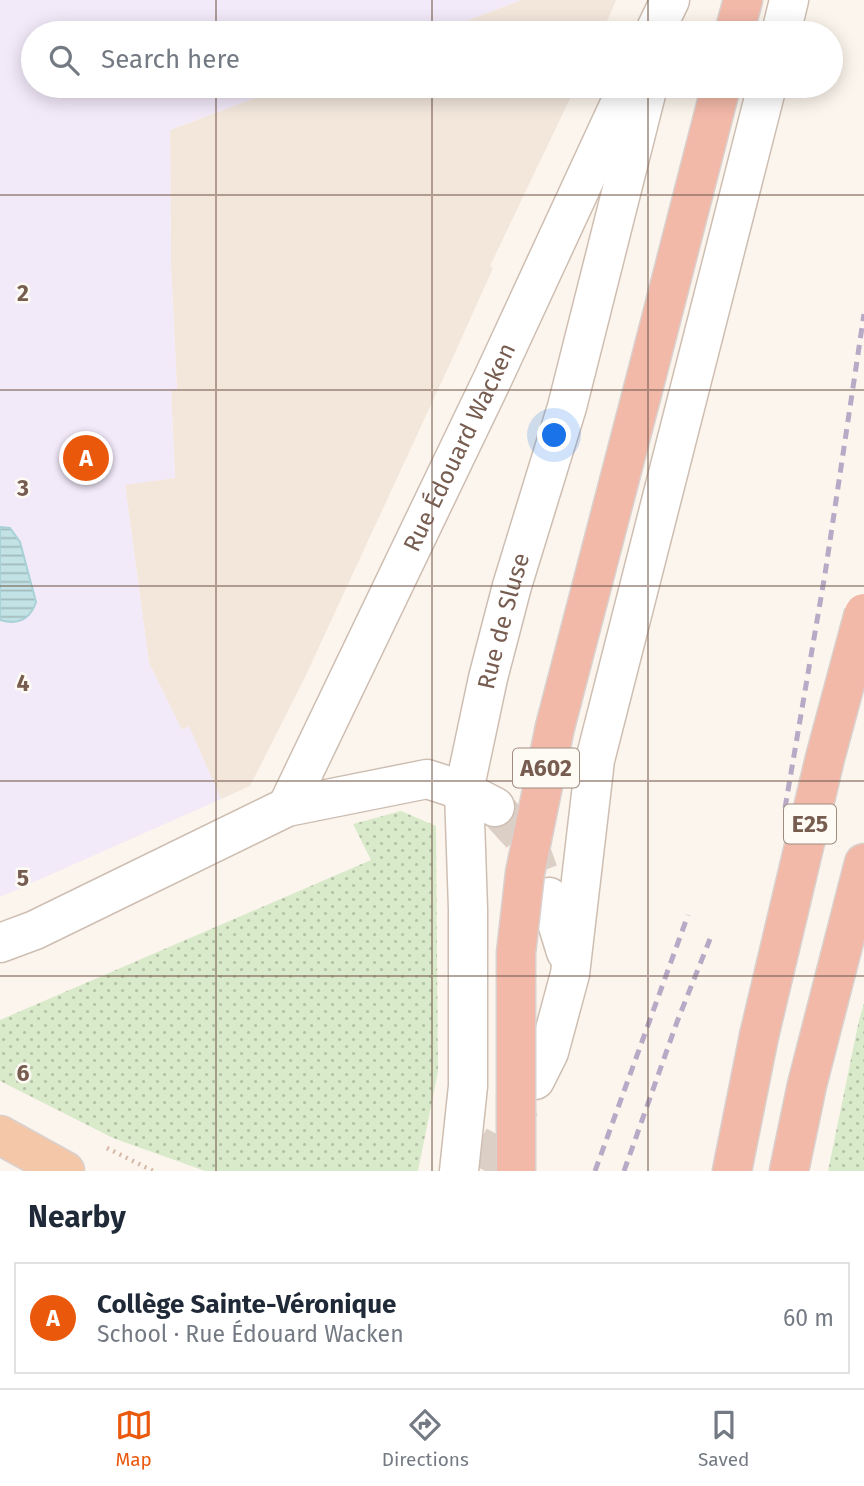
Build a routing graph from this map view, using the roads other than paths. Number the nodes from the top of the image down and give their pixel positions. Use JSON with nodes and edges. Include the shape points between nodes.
{"nodes":[{"id":1,"x":743,"y":0,"type":"edge"},
{"id":2,"x":789,"y":0,"type":"edge"},
{"id":3,"x":737,"y":21,"type":"edge"},
{"id":4,"x":783,"y":21,"type":"edge"},
{"id":5,"x":622,"y":98,"type":"edge"},
{"id":6,"x":645,"y":98,"type":"edge"},
{"id":7,"x":718,"y":98,"type":"edge"},
{"id":8,"x":765,"y":98,"type":"edge"},
{"id":9,"x":864,"y":613,"type":"edge"},
{"id":10,"x":480,"y":799,"type":"junction"},
{"id":11,"x":287,"y":807,"type":"junction"},
{"id":12,"x":864,"y":863,"type":"edge"},
{"id":13,"x":549,"y":897,"type":"tunnel mouth"},
{"id":14,"x":0,"y":943,"type":"edge"},
{"id":15,"x":570,"y":974,"type":"junction"},
{"id":16,"x":535,"y":1080,"type":"tunnel mouth"},
{"id":17,"x":0,"y":1135,"type":"edge"},
{"id":18,"x":65,"y":1171,"type":"edge"},
{"id":19,"x":458,"y":1171,"type":"edge"},
{"id":20,"x":516,"y":1171,"type":"edge"},
{"id":21,"x":732,"y":1171,"type":"edge"},
{"id":22,"x":789,"y":1171,"type":"edge"}],
"edges":[{"from":1,"to":3,"type":"highway"},
{"from":2,"to":4,"type":"street"},
{"from":5,"to":11,"type":"street","name":"Rue Édouard Wacken"},
{"from":6,"to":10,"type":"street","name":"Rue de Sluse","via":[[567,407],[491,665]]},
{"from":7,"to":20,"type":"highway","number":"A602","bridge":true,"via":[[555,726],[525,873],[516,953]]},
{"from":8,"to":15,"type":"street","via":[[595,760]]},
{"from":9,"to":21,"type":"highway","number":"E25","bridge":true,"via":[[759,1036]]},
{"from":10,"to":11,"type":"street","via":[[427,779]]},
{"from":10,"to":19,"type":"street","name":"Rue de Sluse","via":[[468,909],[468,1086]]},
{"from":11,"to":14,"type":"street"},
{"from":12,"to":22,"type":"highway","number":"E25"},
{"from":13,"to":15,"type":"street"},
{"from":15,"to":16,"type":"street","via":[[549,1052]]},
{"from":17,"to":18,"type":"highway"}]}
